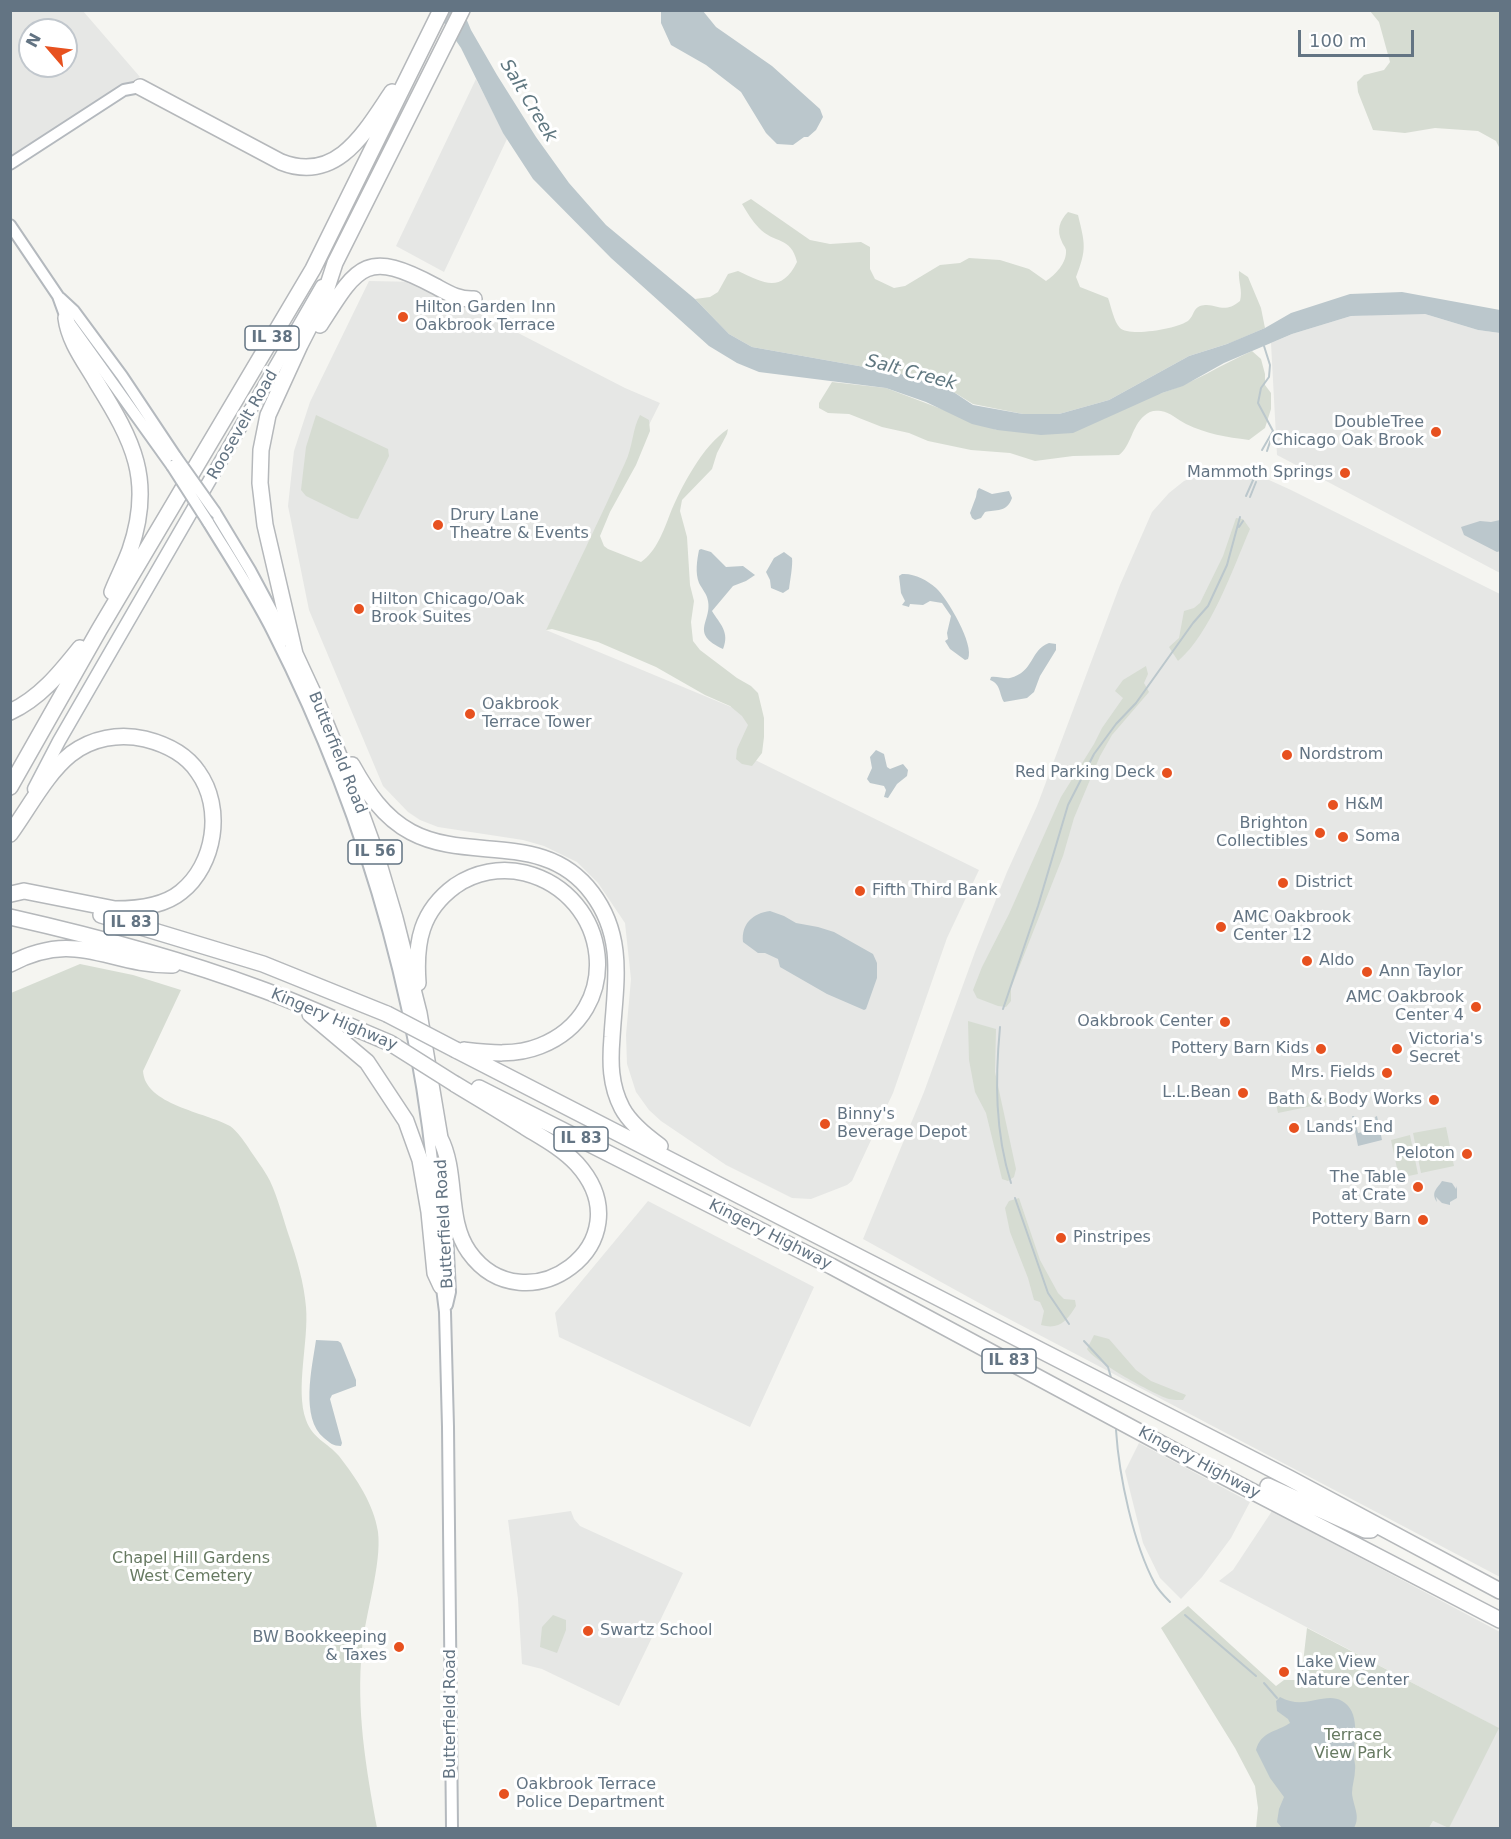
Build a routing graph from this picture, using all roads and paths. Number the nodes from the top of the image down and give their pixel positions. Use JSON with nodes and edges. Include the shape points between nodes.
{"nodes":[{"id":1,"x":441,"y":10,"type":"edge"},
{"id":2,"x":462,"y":10,"type":"edge"},
{"id":3,"x":428,"y":36,"type":"junction"},
{"id":4,"x":140,"y":87,"type":"joint"},
{"id":5,"x":10,"y":164,"type":"edge"},
{"id":6,"x":10,"y":225,"type":"edge"},
{"id":7,"x":335,"y":263,"type":"junction"},
{"id":8,"x":58,"y":296,"type":"junction"},
{"id":9,"x":474,"y":299,"type":"dead end"},
{"id":10,"x":66,"y":318,"type":"junction"},
{"id":11,"x":278,"y":391,"type":"junction"},
{"id":12,"x":174,"y":461,"type":"junction"},
{"id":13,"x":211,"y":517,"type":"junction"},
{"id":14,"x":97,"y":634,"type":"junction"},
{"id":15,"x":295,"y":654,"type":"junction"},
{"id":16,"x":315,"y":697,"type":"junction"},
{"id":17,"x":10,"y":712,"type":"edge"},
{"id":18,"x":10,"y":787,"type":"edge"},
{"id":19,"x":10,"y":833,"type":"edge"},
{"id":20,"x":11,"y":894,"type":"edge"},
{"id":21,"x":10,"y":917,"type":"edge"},
{"id":22,"x":10,"y":964,"type":"edge"},
{"id":23,"x":194,"y":965,"type":"junction"},
{"id":24,"x":299,"y":1005,"type":"junction"},
{"id":25,"x":419,"y":1013,"type":"junction"},
{"id":26,"x":456,"y":1050,"type":"junction"},
{"id":27,"x":455,"y":1080,"type":"junction"},
{"id":28,"x":440,"y":1138,"type":"junction"},
{"id":29,"x":766,"y":1209,"type":"junction"},
{"id":30,"x":441,"y":1286,"type":"junction"},
{"id":31,"x":445,"y":1312,"type":"junction"},
{"id":32,"x":1268,"y":1486,"type":"dead end"},
{"id":33,"x":1386,"y":1531,"type":"junction"},
{"id":34,"x":1500,"y":1591,"type":"edge"},
{"id":35,"x":1500,"y":1620,"type":"edge"},
{"id":36,"x":452,"y":1828,"type":"edge"}],
"edges":[{"from":1,"to":3,"type":"highway","name":"Roosevelt Road","number":"IL 38"},
{"from":2,"to":7,"type":"highway","name":"Roosevelt Road","number":"IL 38"},
{"from":3,"to":4,"type":"highway","via":[[360,138],[337,158],[310,168],[281,162]]},
{"from":3,"to":14,"type":"highway","name":"Roosevelt Road","number":"IL 38","via":[[314,269]]},
{"from":4,"to":5,"type":"main road","via":[[124,90]]},
{"from":6,"to":8,"type":"main road","name":"Butterfield Road","number":"IL 56"},
{"from":7,"to":11,"type":"highway","via":[[323,300]]},
{"from":7,"to":19,"type":"main road","name":"Roosevelt Road","number":"IL 38","via":[[59,741]]},
{"from":8,"to":10,"type":"main road","name":"Butterfield Road","number":"IL 56"},
{"from":8,"to":12,"type":"main road","name":"Butterfield Road","number":"IL 56","via":[[74,311],[122,376]]},
{"from":9,"to":11,"type":"highway","via":[[463,300],[395,267],[382,265],[361,272],[346,285]]},
{"from":10,"to":12,"type":"main road","name":"Butterfield Road","number":"IL 56"},
{"from":10,"to":14,"type":"highway","via":[[68,333],[129,440],[140,474],[135,533]]},
{"from":11,"to":15,"type":"highway","via":[[264,433],[260,483],[265,525]]},
{"from":12,"to":13,"type":"main road","name":"Butterfield Road","number":"IL 56","bridge":true},
{"from":13,"to":15,"type":"main road","name":"Butterfield Road","number":"IL 56","via":[[250,570]]},
{"from":13,"to":30,"type":"main road","name":"Butterfield Road","number":"IL 56","via":[[309,708],[342,786],[382,907],[420,1067],[435,1188]]},
{"from":14,"to":17,"type":"highway","via":[[44,689]]},
{"from":14,"to":18,"type":"highway","name":"Roosevelt Road","number":"IL 38"},
{"from":15,"to":16,"type":"highway","name":"Butterfield Road","number":"IL 56"},
{"from":16,"to":25,"type":"highway","name":"Butterfield Road","number":"IL 56","via":[[376,854]]},
{"from":16,"to":29,"type":"highway","via":[[372,799],[409,831],[436,842],[531,854],[566,869],[590,891],[615,942],[610,1060],[611,1078],[622,1109],[655,1142]]},
{"from":19,"to":20,"type":"highway","via":[[57,768],[70,755],[106,737],[134,736],[162,743],[180,754],[198,771],[212,811],[209,852],[198,873],[182,892],[164,902],[115,909],[24,891]]},
{"from":20,"to":26,"type":"highway","name":"Kingery Highway","number":"IL 83","bridge":true,"via":[[121,920],[263,964],[387,1014]]},
{"from":21,"to":23,"type":"highway","name":"Kingery Highway","number":"IL 83"},
{"from":22,"to":23,"type":"highway","via":[[39,951],[65,947],[156,965]]},
{"from":23,"to":24,"type":"highway","name":"Kingery Highway","number":"IL 83"},
{"from":24,"to":27,"type":"highway","name":"Kingery Highway","number":"IL 83","bridge":true,"via":[[390,1043]]},
{"from":24,"to":30,"type":"highway","via":[[367,1062],[406,1120],[420,1160],[435,1273]]},
{"from":25,"to":26,"type":"highway","via":[[417,972],[424,921],[437,902],[459,884],[481,874],[517,871],[554,885],[574,902],[590,925],[597,959],[590,998],[575,1023],[553,1040],[526,1050],[498,1054]]},
{"from":25,"to":28,"type":"highway","name":"Butterfield Road","number":"IL 56"},
{"from":26,"to":29,"type":"highway","name":"Kingery Highway","number":"IL 83"},
{"from":27,"to":28,"type":"highway","via":[[577,1164],[596,1202],[591,1245],[583,1257],[562,1274],[538,1281],[510,1280],[483,1267],[460,1236],[447,1152]]},
{"from":27,"to":35,"type":"highway","name":"Kingery Highway","number":"IL 83","via":[[831,1266]]},
{"from":28,"to":31,"type":"main road","name":"Butterfield Road","number":"IL 56","via":[[450,1292]]},
{"from":29,"to":33,"type":"highway","name":"Kingery Highway","number":"IL 83"},
{"from":30,"to":31,"type":"main road","name":"Butterfield Road","number":"IL 56"},
{"from":31,"to":36,"type":"main road","name":"Butterfield Road","number":"IL 56"},
{"from":32,"to":33,"type":"highway","via":[[1365,1530]]},
{"from":33,"to":34,"type":"highway","name":"Kingery Highway","number":"IL 83"}]}
